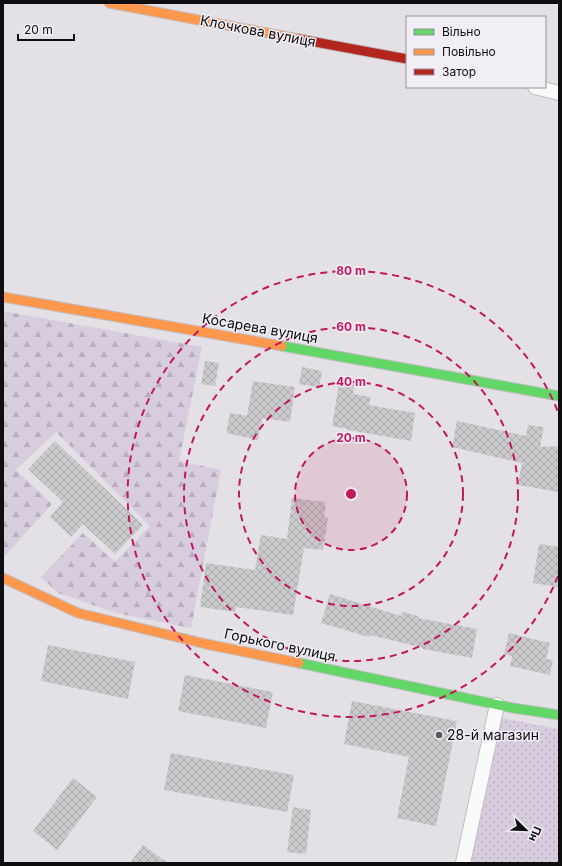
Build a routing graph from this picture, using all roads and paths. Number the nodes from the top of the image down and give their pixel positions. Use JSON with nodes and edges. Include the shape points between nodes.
{"nodes":[{"id":1,"x":109,"y":3,"type":"edge"},
{"id":2,"x":406,"y":59,"type":"edge"},
{"id":3,"x":541,"y":88,"type":"edge"},
{"id":4,"x":559,"y":92,"type":"edge"},
{"id":5,"x":3,"y":297,"type":"edge"},
{"id":6,"x":559,"y":396,"type":"edge"},
{"id":7,"x":3,"y":578,"type":"edge"},
{"id":8,"x":497,"y":705,"type":"junction"},
{"id":9,"x":556,"y":714,"type":"edge"},
{"id":10,"x":463,"y":863,"type":"edge"},
{"id":11,"x":524,"y":863,"type":"edge"}],
"edges":[{"from":1,"to":2,"type":"street","name":"Клочкова вулиця"},
{"from":3,"to":4,"type":"street"},
{"from":5,"to":6,"type":"street","name":"Косарева вулиця"},
{"from":7,"to":8,"type":"street","name":"Горького вулиця","via":[[78,613],[206,644]]},
{"from":8,"to":9,"type":"street","name":"Горького вулиця"},
{"from":8,"to":10,"type":"street"},
{"from":9,"to":11,"type":"path"}]}
